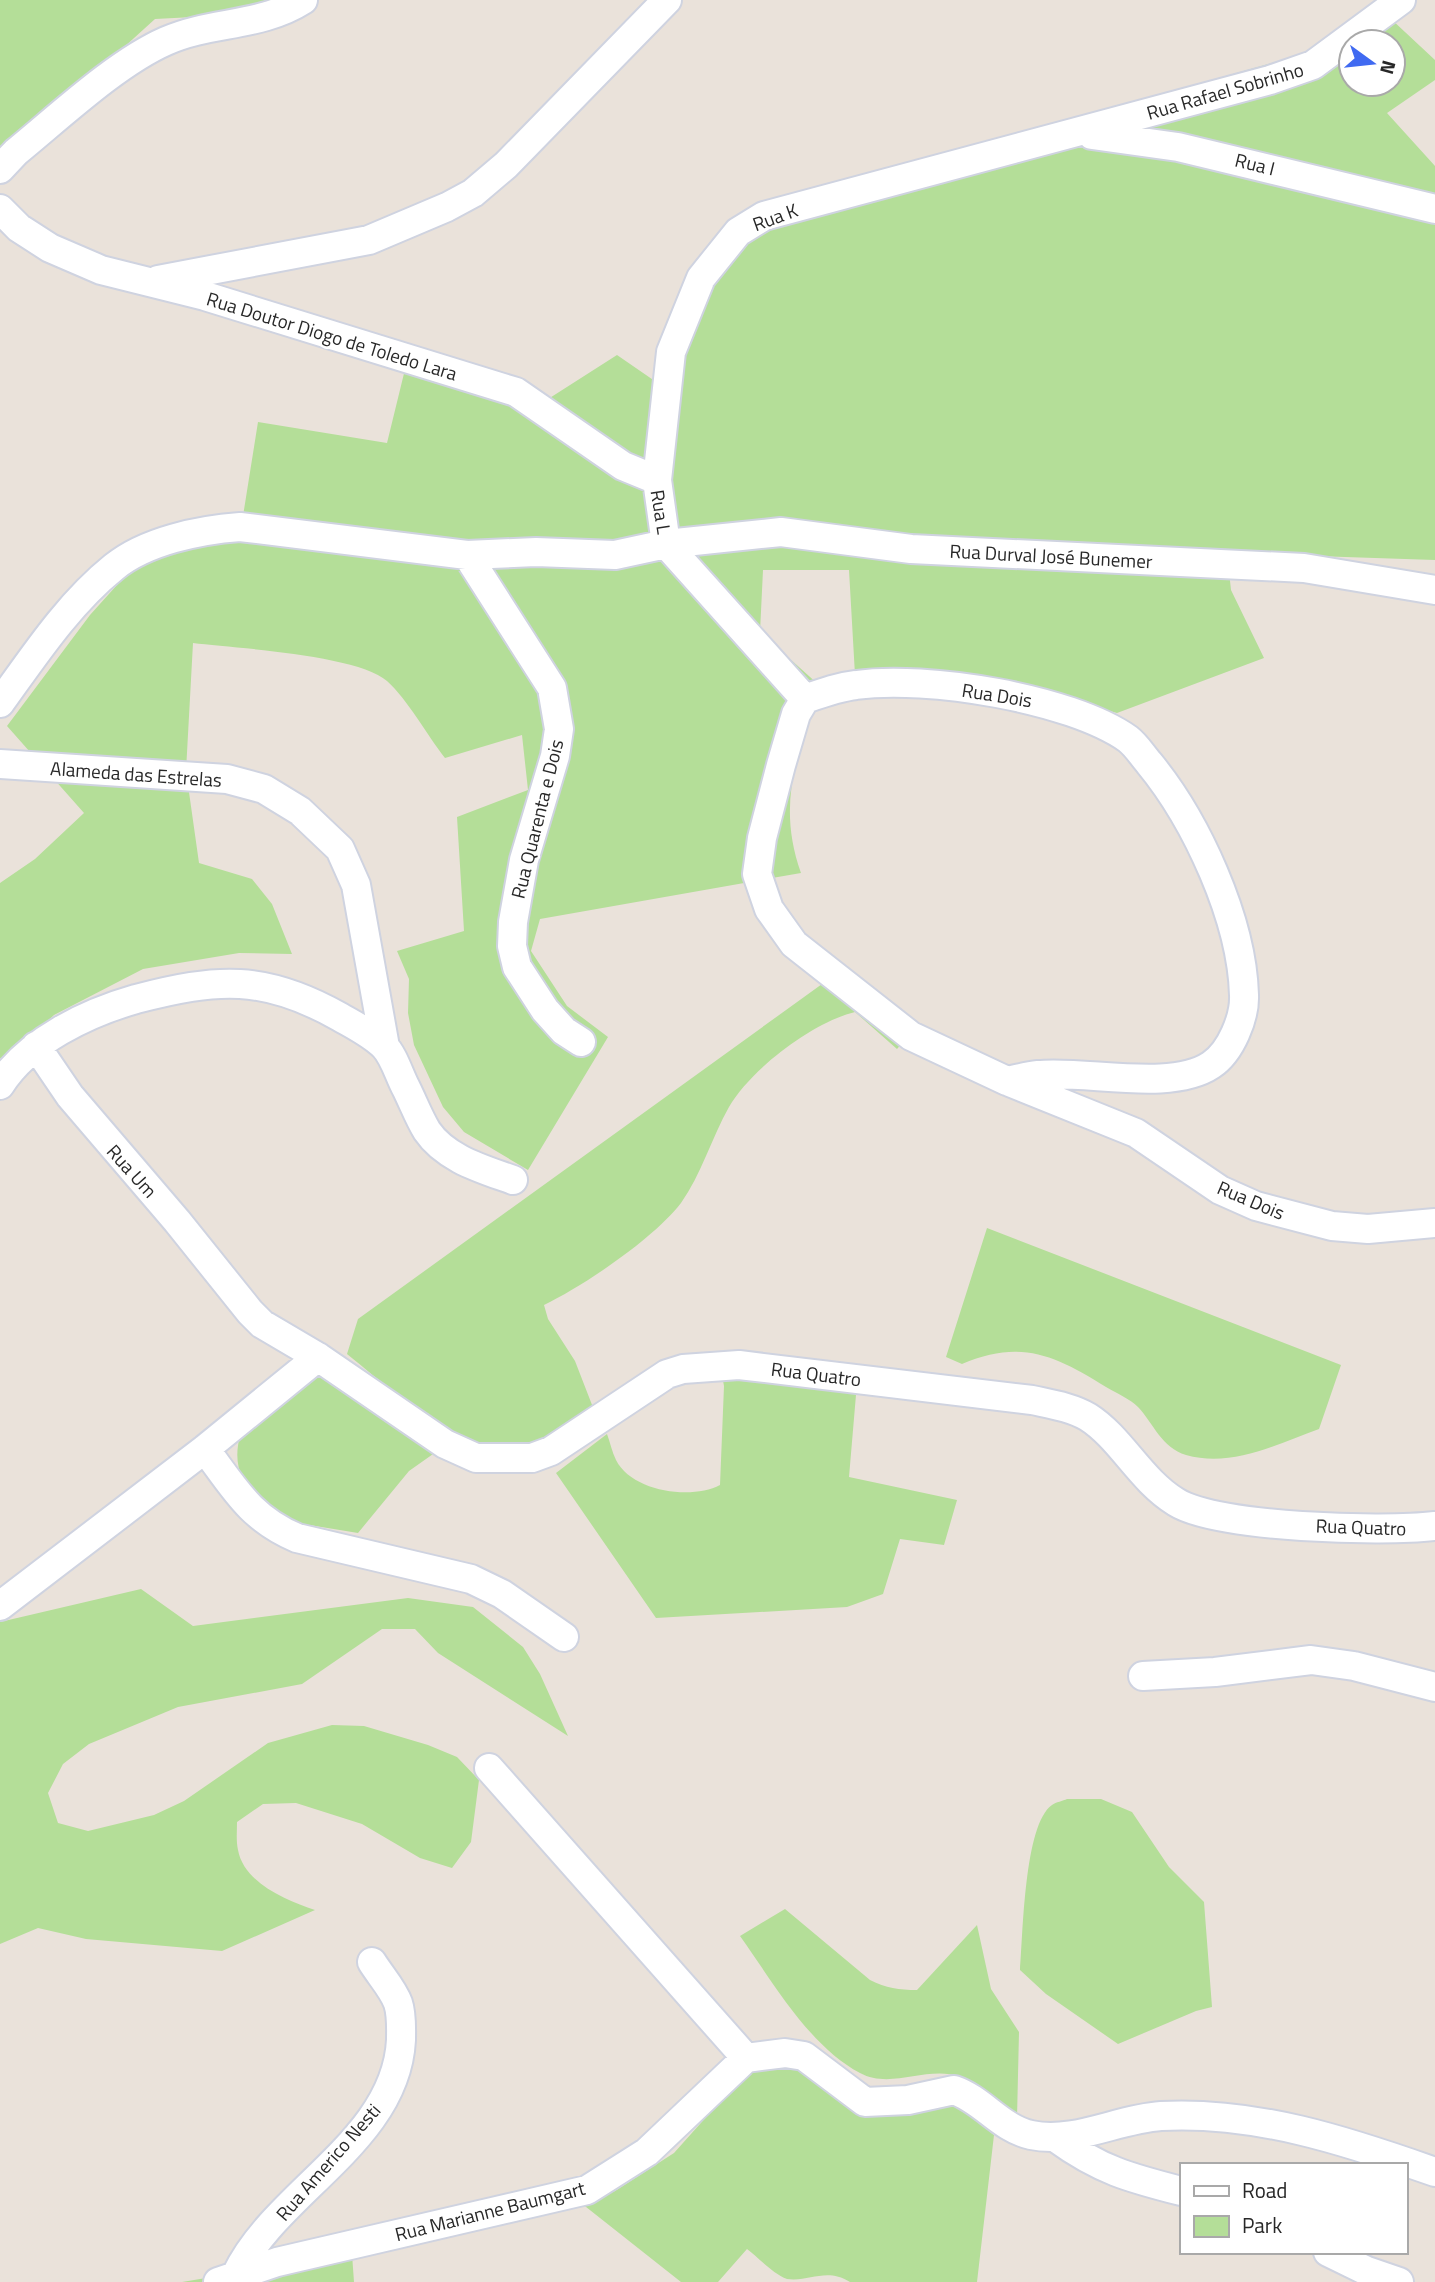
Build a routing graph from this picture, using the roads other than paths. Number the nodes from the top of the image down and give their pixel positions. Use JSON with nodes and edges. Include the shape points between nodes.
{"nodes":[{"id":1,"x":303,"y":0,"type":"edge"},
{"id":2,"x":667,"y":0,"type":"edge"},
{"id":3,"x":1401,"y":0,"type":"edge"},
{"id":4,"x":1072,"y":134,"type":"junction"},
{"id":5,"x":0,"y":169,"type":"edge"},
{"id":6,"x":0,"y":209,"type":"edge"},
{"id":7,"x":1435,"y":209,"type":"edge"},
{"id":8,"x":144,"y":282,"type":"junction"},
{"id":9,"x":657,"y":480,"type":"junction"},
{"id":10,"x":666,"y":544,"type":"junction"},
{"id":11,"x":467,"y":555,"type":"junction"},
{"id":12,"x":1435,"y":590,"type":"edge"},
{"id":13,"x":805,"y":699,"type":"junction"},
{"id":14,"x":0,"y":702,"type":"edge"},
{"id":15,"x":0,"y":764,"type":"edge"},
{"id":16,"x":581,"y":1042,"type":"dead end"},
{"id":17,"x":36,"y":1046,"type":"junction"},
{"id":18,"x":385,"y":1047,"type":"junction"},
{"id":19,"x":1007,"y":1081,"type":"junction"},
{"id":20,"x":0,"y":1085,"type":"edge"},
{"id":21,"x":513,"y":1180,"type":"dead end"},
{"id":22,"x":1435,"y":1223,"type":"edge"},
{"id":23,"x":234,"y":1292,"type":"joint"},
{"id":24,"x":318,"y":1357,"type":"junction"},
{"id":25,"x":205,"y":1449,"type":"junction"},
{"id":26,"x":1435,"y":1526,"type":"edge"},
{"id":27,"x":0,"y":1606,"type":"edge"},
{"id":28,"x":564,"y":1637,"type":"dead end"},
{"id":29,"x":1143,"y":1675,"type":"dead end"},
{"id":30,"x":1435,"y":1687,"type":"edge"},
{"id":31,"x":489,"y":1768,"type":"dead end"},
{"id":32,"x":372,"y":1962,"type":"dead end"},
{"id":33,"x":746,"y":2058,"type":"junction"},
{"id":34,"x":1056,"y":2138,"type":"junction"},
{"id":35,"x":1435,"y":2172,"type":"edge"},
{"id":36,"x":1180,"y":2191,"type":"edge"},
{"id":37,"x":1332,"y":2254,"type":"edge"},
{"id":38,"x":227,"y":2279,"type":"edge"},
{"id":39,"x":1399,"y":2282,"type":"edge"}],
"edges":[{"from":1,"to":5,"type":"street","via":[[270,17],[188,33],[144,52]]},
{"from":2,"to":8,"type":"street","via":[[473,193],[369,240]]},
{"from":3,"to":4,"type":"street","name":"Rua Rafael Sobrinho","via":[[1312,65]]},
{"from":4,"to":7,"type":"street","name":"Rua I","via":[[1178,147]]},
{"from":4,"to":9,"type":"street","name":"Rua K","via":[[764,216],[738,232],[701,278],[671,352]]},
{"from":6,"to":8,"type":"street","name":"Rua Doutor Diogo de Toledo Lara","via":[[50,248]]},
{"from":8,"to":9,"type":"street","name":"Rua Doutor Diogo de Toledo Lara","via":[[226,302],[516,392],[623,466]]},
{"from":9,"to":10,"type":"street","name":"Rua L"},
{"from":10,"to":11,"type":"street","via":[[615,555]]},
{"from":10,"to":12,"type":"street","name":"Rua Durval José Bunemer","via":[[782,532],[911,549],[1304,568]]},
{"from":10,"to":13,"type":"street"},
{"from":11,"to":14,"type":"street","via":[[240,527],[172,540],[115,566],[41,645]]},
{"from":11,"to":16,"type":"street","name":"Rua Quarenta e Dois","via":[[552,688],[558,711],[555,757],[524,860],[512,946],[517,967],[545,1010]]},
{"from":13,"to":19,"type":"street","name":"Rua Dois","via":[[796,714],[762,838],[757,874],[769,909],[794,944],[911,1037]]},
{"from":13,"to":19,"type":"street","name":"Rua Dois","via":[[856,685],[910,683],[1018,698],[1078,712],[1130,740],[1187,817],[1221,894],[1240,956],[1244,997],[1240,1023],[1228,1044],[1211,1065],[1177,1077],[1039,1074]]},
{"from":15,"to":18,"type":"street","name":"Alameda das Estrelas","via":[[227,779],[264,789],[300,811],[340,849],[356,885]]},
{"from":17,"to":18,"type":"street","via":[[106,1008],[218,982],[256,983],[293,993]]},
{"from":17,"to":20,"type":"street"},
{"from":17,"to":23,"type":"street","name":"Rua Um","via":[[94,1127]]},
{"from":18,"to":21,"type":"street","via":[[428,1132],[471,1165]]},
{"from":19,"to":22,"type":"street","name":"Rua Dois","via":[[1136,1133],[1220,1190],[1289,1217],[1368,1229]]},
{"from":23,"to":24,"type":"street","name":"Rua Quatro","via":[[262,1324]]},
{"from":24,"to":25,"type":"street"},
{"from":24,"to":26,"type":"street","name":"Rua Quatro","via":[[445,1444],[476,1458],[517,1460],[551,1451],[667,1374],[739,1365],[1031,1400],[1069,1409],[1099,1425],[1151,1482],[1177,1503],[1201,1513],[1319,1526]]},
{"from":25,"to":27,"type":"street"},
{"from":25,"to":28,"type":"street","via":[[259,1518],[281,1531],[471,1579],[502,1594]]},
{"from":29,"to":30,"type":"street","via":[[1311,1660],[1354,1665]]},
{"from":31,"to":33,"type":"street"},
{"from":32,"to":38,"type":"street","name":"Rua Americo Nesti","via":[[397,2002],[402,2022],[400,2057],[392,2085],[366,2123]]},
{"from":33,"to":34,"type":"street","via":[[785,2053],[803,2056],[865,2102],[908,2100],[954,2090],[979,2103],[1006,2126]]},
{"from":33,"to":38,"type":"street","name":"Rua Marianne Baumgart","via":[[648,2152],[587,2190],[277,2262]]},
{"from":34,"to":35,"type":"street","via":[[1159,2116],[1212,2116],[1317,2133]]},
{"from":34,"to":36,"type":"street","via":[[1097,2166]]},
{"from":37,"to":39,"type":"street"}]}
